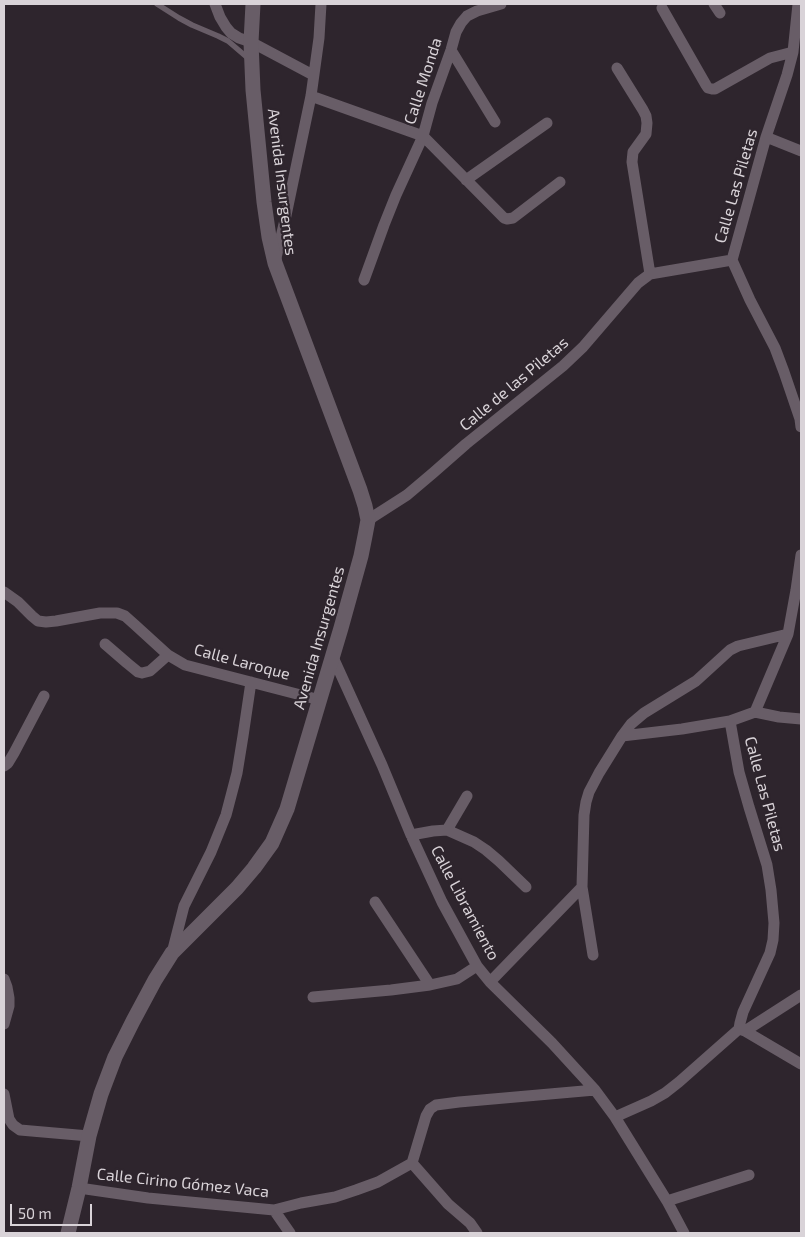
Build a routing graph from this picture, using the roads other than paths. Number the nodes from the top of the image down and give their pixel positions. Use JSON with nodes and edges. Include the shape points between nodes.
{"nodes":[{"id":1,"x":157,"y":4,"type":"edge"},
{"id":2,"x":215,"y":4,"type":"edge"},
{"id":3,"x":253,"y":4,"type":"edge"},
{"id":4,"x":321,"y":4,"type":"edge"},
{"id":5,"x":501,"y":4,"type":"edge"},
{"id":6,"x":798,"y":4,"type":"edge"},
{"id":7,"x":662,"y":8,"type":"dead end"},
{"id":8,"x":251,"y":42,"type":"junction"},
{"id":9,"x":451,"y":50,"type":"junction"},
{"id":10,"x":793,"y":52,"type":"junction"},
{"id":11,"x":252,"y":62,"type":"junction"},
{"id":12,"x":616,"y":68,"type":"dead end"},
{"id":13,"x":313,"y":75,"type":"junction"},
{"id":14,"x":310,"y":96,"type":"junction"},
{"id":15,"x":495,"y":122,"type":"dead end"},
{"id":16,"x":546,"y":123,"type":"dead end"},
{"id":17,"x":423,"y":136,"type":"junction"},
{"id":18,"x":766,"y":137,"type":"junction"},
{"id":19,"x":801,"y":151,"type":"edge"},
{"id":20,"x":466,"y":180,"type":"junction"},
{"id":21,"x":560,"y":182,"type":"dead end"},
{"id":22,"x":732,"y":260,"type":"junction"},
{"id":23,"x":275,"y":263,"type":"junction"},
{"id":24,"x":650,"y":274,"type":"junction"},
{"id":25,"x":364,"y":280,"type":"dead end"},
{"id":26,"x":801,"y":422,"type":"edge"},
{"id":27,"x":368,"y":520,"type":"junction"},
{"id":28,"x":801,"y":556,"type":"edge"},
{"id":29,"x":4,"y":592,"type":"edge"},
{"id":30,"x":788,"y":634,"type":"junction"},
{"id":31,"x":105,"y":644,"type":"dead end"},
{"id":32,"x":332,"y":655,"type":"junction"},
{"id":33,"x":168,"y":656,"type":"junction"},
{"id":34,"x":251,"y":682,"type":"junction"},
{"id":35,"x":44,"y":696,"type":"dead end"},
{"id":36,"x":320,"y":700,"type":"junction"},
{"id":37,"x":755,"y":712,"type":"junction"},
{"id":38,"x":801,"y":719,"type":"edge"},
{"id":39,"x":730,"y":721,"type":"junction"},
{"id":40,"x":622,"y":736,"type":"junction"},
{"id":41,"x":4,"y":766,"type":"edge"},
{"id":42,"x":467,"y":796,"type":"dead end"},
{"id":43,"x":447,"y":830,"type":"junction"},
{"id":44,"x":412,"y":835,"type":"junction"},
{"id":45,"x":526,"y":887,"type":"dead end"},
{"id":46,"x":582,"y":887,"type":"junction"},
{"id":47,"x":375,"y":902,"type":"dead end"},
{"id":48,"x":172,"y":953,"type":"junction"},
{"id":49,"x":593,"y":955,"type":"dead end"},
{"id":50,"x":478,"y":966,"type":"junction"},
{"id":51,"x":4,"y":979,"type":"edge"},
{"id":52,"x":490,"y":982,"type":"junction"},
{"id":53,"x":430,"y":985,"type":"junction"},
{"id":54,"x":801,"y":995,"type":"edge"},
{"id":55,"x":313,"y":997,"type":"dead end"},
{"id":56,"x":4,"y":1021,"type":"edge"},
{"id":57,"x":742,"y":1030,"type":"junction"},
{"id":58,"x":801,"y":1064,"type":"edge"},
{"id":59,"x":595,"y":1090,"type":"junction"},
{"id":60,"x":4,"y":1094,"type":"edge"},
{"id":61,"x":615,"y":1117,"type":"junction"},
{"id":62,"x":89,"y":1136,"type":"junction"},
{"id":63,"x":412,"y":1163,"type":"junction"},
{"id":64,"x":749,"y":1175,"type":"dead end"},
{"id":65,"x":79,"y":1188,"type":"junction"},
{"id":66,"x":667,"y":1201,"type":"junction"},
{"id":67,"x":274,"y":1210,"type":"junction"},
{"id":68,"x":68,"y":1233,"type":"edge"},
{"id":69,"x":290,"y":1233,"type":"edge"},
{"id":70,"x":477,"y":1233,"type":"edge"},
{"id":71,"x":684,"y":1233,"type":"edge"}],
"edges":[{"from":1,"to":11,"type":"lane","via":[[186,22],[228,41]]},
{"from":2,"to":8,"type":"street","via":[[231,33]]},
{"from":3,"to":8,"type":"main road","name":"Avenida Insurgentes"},
{"from":4,"to":13,"type":"street"},
{"from":5,"to":9,"type":"street","name":"Calle Monda","via":[[467,16],[460,23]]},
{"from":6,"to":10,"type":"street","name":"Calle Las Piletas"},
{"from":7,"to":10,"type":"street","via":[[708,88],[715,89],[770,58]]},
{"from":8,"to":11,"type":"main road","name":"Avenida Insurgentes"},
{"from":8,"to":13,"type":"street"},
{"from":9,"to":15,"type":"street"},
{"from":9,"to":17,"type":"street","name":"Calle Monda"},
{"from":10,"to":18,"type":"street","name":"Calle Las Piletas"},
{"from":11,"to":23,"type":"main road","name":"Avenida Insurgentes","via":[[264,202]]},
{"from":12,"to":24,"type":"street","via":[[643,110],[647,122],[646,134],[633,152],[632,162]]},
{"from":13,"to":14,"type":"street"},
{"from":14,"to":17,"type":"street","name":"Calle Monda"},
{"from":14,"to":23,"type":"street"},
{"from":16,"to":20,"type":"street"},
{"from":17,"to":20,"type":"street"},
{"from":17,"to":25,"type":"street"},
{"from":18,"to":19,"type":"street"},
{"from":18,"to":22,"type":"street","name":"Calle Las Piletas"},
{"from":20,"to":21,"type":"street","via":[[507,219],[513,218]]},
{"from":22,"to":24,"type":"street"},
{"from":22,"to":26,"type":"street","name":"Calle Las Piletas","via":[[775,348]]},
{"from":23,"to":27,"type":"main road","name":"Avenida Insurgentes","via":[[360,490]]},
{"from":24,"to":27,"type":"street","name":"Calle de las Piletas","via":[[638,283],[563,366],[433,474]]},
{"from":27,"to":32,"type":"main road","name":"Avenida Insurgentes","via":[[342,628]]},
{"from":28,"to":30,"type":"street","name":"Calle Las Piletas"},
{"from":29,"to":33,"type":"street","name":"Calle Laroque","via":[[38,621],[56,622],[100,613],[125,616]]},
{"from":30,"to":37,"type":"street","name":"Calle Las Piletas"},
{"from":30,"to":40,"type":"street","via":[[730,650],[696,681],[644,713]]},
{"from":31,"to":33,"type":"street","via":[[142,673],[150,671]]},
{"from":32,"to":36,"type":"main road","name":"Avenida Insurgentes"},
{"from":32,"to":44,"type":"street","name":"Calle Libramiento"},
{"from":33,"to":34,"type":"street","name":"Calle Laroque","via":[[185,665]]},
{"from":34,"to":36,"type":"street","name":"Calle Laroque"},
{"from":34,"to":48,"type":"street","via":[[226,815],[184,906]]},
{"from":35,"to":41,"type":"street"},
{"from":36,"to":48,"type":"main road","name":"Avenida Insurgentes","via":[[287,809],[272,843],[237,888]]},
{"from":37,"to":38,"type":"street"},
{"from":37,"to":39,"type":"street","name":"Calle Las Piletas"},
{"from":39,"to":40,"type":"street"},
{"from":39,"to":57,"type":"street","name":"Calle Las Piletas","via":[[739,772],[767,865],[774,923],[774,940],[743,1012]]},
{"from":40,"to":46,"type":"street","via":[[586,802]]},
{"from":42,"to":43,"type":"street"},
{"from":43,"to":44,"type":"street"},
{"from":43,"to":45,"type":"street","via":[[486,850]]},
{"from":44,"to":50,"type":"street","name":"Calle Libramiento","via":[[442,902]]},
{"from":46,"to":49,"type":"street"},
{"from":46,"to":52,"type":"street"},
{"from":47,"to":53,"type":"street"},
{"from":48,"to":62,"type":"main road","name":"Avenida Insurgentes","via":[[146,996],[116,1057]]},
{"from":50,"to":52,"type":"street","name":"Calle Libramiento"},
{"from":50,"to":53,"type":"street","via":[[457,979]]},
{"from":51,"to":56,"type":"street","via":[[9,1006]]},
{"from":52,"to":59,"type":"street","name":"Calle Libramiento"},
{"from":53,"to":55,"type":"street"},
{"from":54,"to":57,"type":"street"},
{"from":57,"to":58,"type":"street"},
{"from":57,"to":61,"type":"street","via":[[664,1093]]},
{"from":59,"to":61,"type":"street","name":"Calle Libramiento"},
{"from":59,"to":63,"type":"street","via":[[436,1106],[426,1116]]},
{"from":60,"to":62,"type":"street","via":[[9,1119],[20,1130]]},
{"from":61,"to":66,"type":"street","name":"Calle Libramiento"},
{"from":62,"to":65,"type":"main road","name":"Avenida Insurgentes"},
{"from":63,"to":67,"type":"street","name":"Calle Cirino Gómez Vaca","via":[[378,1182],[336,1197]]},
{"from":63,"to":70,"type":"street"},
{"from":64,"to":66,"type":"street"},
{"from":65,"to":67,"type":"street","name":"Calle Cirino Gómez Vaca"},
{"from":65,"to":68,"type":"main road","name":"Avenida Insurgentes"},
{"from":66,"to":71,"type":"street","name":"Calle Libramiento"},
{"from":67,"to":69,"type":"street"}]}
